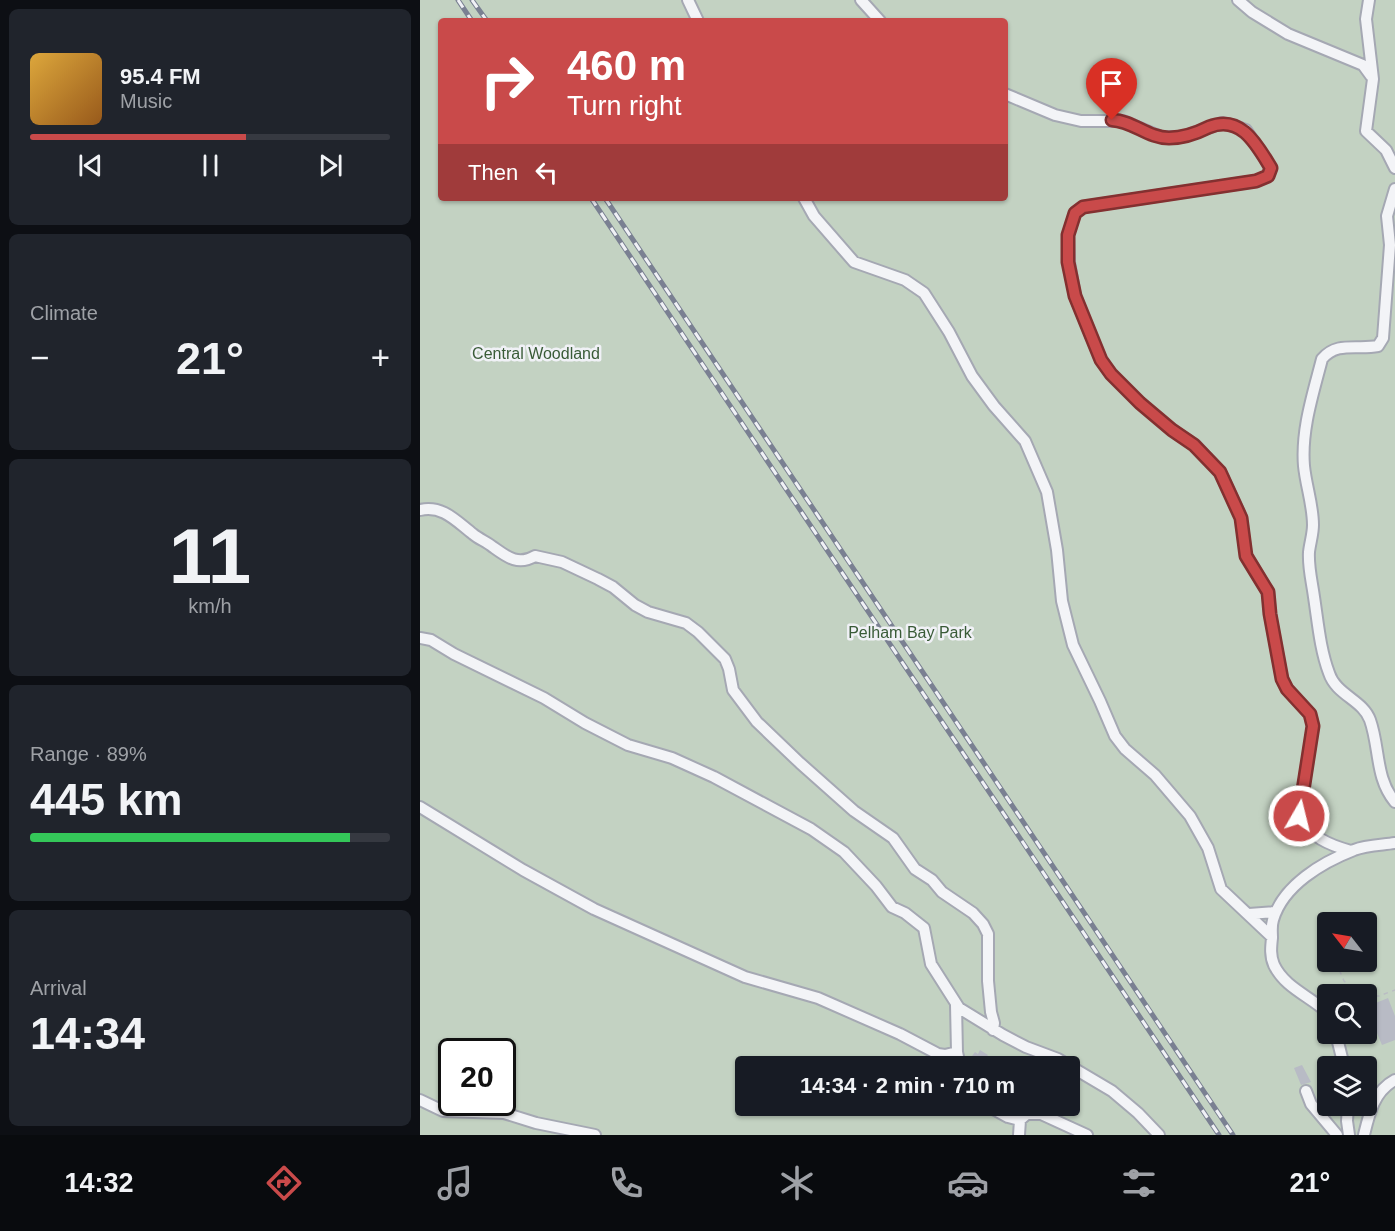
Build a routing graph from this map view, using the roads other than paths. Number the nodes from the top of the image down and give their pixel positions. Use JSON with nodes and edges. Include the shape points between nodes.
{"nodes":[{"id":1,"x":688,"y":0,"type":"edge"},
{"id":2,"x":861,"y":0,"type":"edge"},
{"id":3,"x":1238,"y":0,"type":"edge"},
{"id":4,"x":1369,"y":0,"type":"edge"},
{"id":5,"x":697,"y":18,"type":"edge"},
{"id":6,"x":877,"y":18,"type":"edge"},
{"id":7,"x":1373,"y":79,"type":"junction"},
{"id":8,"x":1008,"y":95,"type":"edge"},
{"id":9,"x":1395,"y":168,"type":"edge"},
{"id":10,"x":1395,"y":189,"type":"edge"},
{"id":11,"x":806,"y":201,"type":"edge"},
{"id":12,"x":420,"y":510,"type":"edge"},
{"id":13,"x":420,"y":638,"type":"edge"},
{"id":14,"x":1395,"y":802,"type":"edge"},
{"id":15,"x":420,"y":807,"type":"edge"},
{"id":16,"x":1395,"y":843,"type":"edge"},
{"id":17,"x":1351,"y":851,"type":"junction"},
{"id":18,"x":1275,"y":912,"type":"junction"},
{"id":19,"x":1249,"y":914,"type":"junction"},
{"id":20,"x":1272,"y":937,"type":"junction"},
{"id":21,"x":1317,"y":1003,"type":"edge"},
{"id":22,"x":956,"y":1005,"type":"junction"},
{"id":23,"x":993,"y":1030,"type":"junction"},
{"id":24,"x":957,"y":1052,"type":"junction"},
{"id":25,"x":958,"y":1056,"type":"edge"},
{"id":26,"x":1395,"y":1080,"type":"edge"},
{"id":27,"x":1306,"y":1091,"type":"dead end"},
{"id":28,"x":420,"y":1100,"type":"edge"},
{"id":29,"x":1006,"y":1116,"type":"edge"},
{"id":30,"x":1347,"y":1116,"type":"edge"},
{"id":31,"x":1020,"y":1120,"type":"junction"},
{"id":32,"x":595,"y":1135,"type":"edge"},
{"id":33,"x":1019,"y":1135,"type":"edge"},
{"id":34,"x":1087,"y":1135,"type":"edge"},
{"id":35,"x":1159,"y":1135,"type":"edge"},
{"id":36,"x":1337,"y":1135,"type":"edge"},
{"id":37,"x":1349,"y":1135,"type":"edge"},
{"id":38,"x":1364,"y":1135,"type":"edge"}],
"edges":[{"from":1,"to":5,"type":"lane"},
{"from":2,"to":6,"type":"lane"},
{"from":3,"to":7,"type":"lane","via":[[1288,34],[1363,65]]},
{"from":4,"to":7,"type":"lane","via":[[1366,19]]},
{"from":7,"to":9,"type":"lane","via":[[1366,131],[1386,150]]},
{"from":8,"to":17,"type":"lane","via":[[1055,115],[1081,121],[1123,121],[1161,137],[1182,137],[1222,123],[1232,125],[1246,130],[1271,168],[1268,176],[1256,181],[1083,207],[1075,213],[1068,235],[1068,262],[1075,296],[1106,367],[1140,403],[1194,445],[1220,472],[1241,518],[1246,556],[1268,592],[1282,679],[1310,714],[1313,726],[1299,816],[1305,828],[1320,839]]},
{"from":10,"to":14,"type":"lane","via":[[1387,216],[1383,338],[1378,346],[1346,347],[1329,351],[1322,359],[1305,431],[1304,469],[1313,526],[1311,576],[1329,676],[1365,709],[1383,785]]},
{"from":11,"to":19,"type":"lane","via":[[854,262],[905,280],[924,293],[972,376],[1025,441],[1047,492],[1062,601],[1073,645],[1115,736],[1190,816],[1208,848],[1221,890]]},
{"from":12,"to":23,"type":"lane","via":[[447,513],[507,558],[519,561],[535,556],[562,562],[613,587],[648,612],[686,623],[698,632],[725,659],[734,690],[757,722],[854,811],[893,838],[915,870],[983,924],[988,934]]},
{"from":13,"to":22,"type":"lane","via":[[431,639],[628,746],[672,758],[714,777],[811,829],[844,852],[892,907],[924,928],[931,964]]},
{"from":15,"to":24,"type":"lane","via":[[594,909],[745,977],[818,998],[938,1054]]},
{"from":16,"to":17,"type":"lane"},
{"from":17,"to":18,"type":"lane","via":[[1298,881]]},
{"from":18,"to":19,"type":"lane"},
{"from":18,"to":20,"type":"lane"},
{"from":19,"to":20,"type":"lane"},
{"from":20,"to":21,"type":"lane","via":[[1273,964],[1287,984]]},
{"from":22,"to":23,"type":"lane"},
{"from":22,"to":24,"type":"lane"},
{"from":23,"to":35,"type":"lane","via":[[1058,1059],[1112,1091]]},
{"from":24,"to":25,"type":"lane"},
{"from":26,"to":38,"type":"lane","via":[[1374,1099]]},
{"from":27,"to":36,"type":"lane","via":[[1311,1104]]},
{"from":28,"to":32,"type":"lane","via":[[443,1111],[504,1113]]},
{"from":29,"to":31,"type":"lane"},
{"from":30,"to":37,"type":"lane"},
{"from":31,"to":33,"type":"lane"},
{"from":31,"to":34,"type":"lane","via":[[1027,1114],[1041,1114]]}]}
